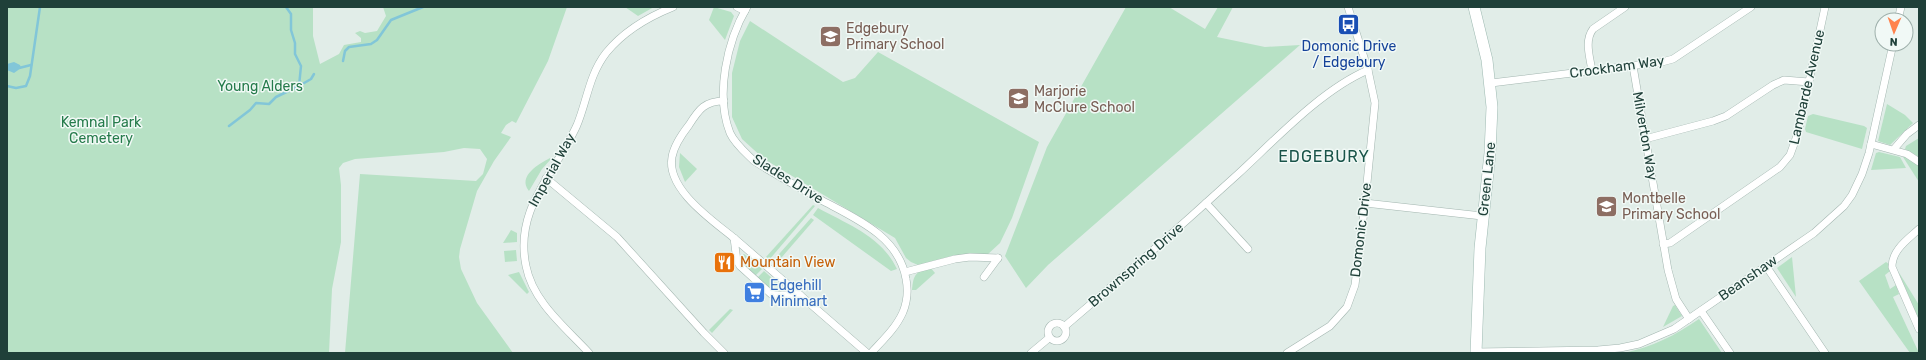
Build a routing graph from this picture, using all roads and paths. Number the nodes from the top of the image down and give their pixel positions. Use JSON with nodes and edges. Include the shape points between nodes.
{"nodes":[{"id":1,"x":673,"y":7,"type":"edge"},
{"id":2,"x":737,"y":7,"type":"edge"},
{"id":3,"x":1348,"y":7,"type":"edge"},
{"id":4,"x":1474,"y":7,"type":"edge"},
{"id":5,"x":1625,"y":7,"type":"edge"},
{"id":6,"x":1751,"y":7,"type":"edge"},
{"id":7,"x":1824,"y":7,"type":"edge"},
{"id":8,"x":746,"y":9,"type":"edge"},
{"id":9,"x":1891,"y":52,"type":"edge"},
{"id":10,"x":1633,"y":66,"type":"junction"},
{"id":11,"x":1368,"y":70,"type":"junction"},
{"id":12,"x":1592,"y":70,"type":"junction"},
{"id":13,"x":1809,"y":82,"type":"junction"},
{"id":14,"x":1491,"y":83,"type":"junction"},
{"id":15,"x":724,"y":101,"type":"junction"},
{"id":16,"x":1919,"y":125,"type":"edge"},
{"id":17,"x":1645,"y":139,"type":"junction"},
{"id":18,"x":1871,"y":144,"type":"junction"},
{"id":19,"x":1894,"y":149,"type":"junction"},
{"id":20,"x":1919,"y":162,"type":"edge"},
{"id":21,"x":546,"y":178,"type":"junction"},
{"id":22,"x":1206,"y":203,"type":"junction"},
{"id":23,"x":1365,"y":204,"type":"junction"},
{"id":24,"x":1482,"y":216,"type":"junction"},
{"id":25,"x":1919,"y":229,"type":"edge"},
{"id":26,"x":734,"y":238,"type":"junction"},
{"id":27,"x":1663,"y":244,"type":"junction"},
{"id":28,"x":1248,"y":249,"type":"dead end"},
{"id":29,"x":1766,"y":266,"type":"junction"},
{"id":30,"x":905,"y":272,"type":"junction"},
{"id":31,"x":984,"y":277,"type":"dead end"},
{"id":32,"x":800,"y":294,"type":"junction"},
{"id":33,"x":1701,"y":311,"type":"junction"},
{"id":34,"x":1689,"y":319,"type":"junction"},
{"id":35,"x":1064,"y":327,"type":"junction"},
{"id":36,"x":1919,"y":329,"type":"edge"},
{"id":37,"x":1050,"y":338,"type":"junction"},
{"id":38,"x":1598,"y":352,"type":"edge"},
{"id":39,"x":589,"y":353,"type":"edge"},
{"id":40,"x":724,"y":353,"type":"edge"},
{"id":41,"x":867,"y":353,"type":"edge"},
{"id":42,"x":871,"y":353,"type":"edge"},
{"id":43,"x":1030,"y":353,"type":"edge"},
{"id":44,"x":1288,"y":353,"type":"edge"},
{"id":45,"x":1476,"y":353,"type":"edge"},
{"id":46,"x":1730,"y":353,"type":"edge"},
{"id":47,"x":1825,"y":353,"type":"edge"}],
"edges":[{"from":1,"to":21,"type":"street","name":"Imperial Way","via":[[641,22],[606,53],[589,85],[573,134]]},
{"from":2,"to":8,"type":"street"},
{"from":3,"to":11,"type":"street","name":"Domonic Drive"},
{"from":4,"to":14,"type":"main road","name":"Green Lane"},
{"from":5,"to":12,"type":"street","via":[[1593,29],[1590,34],[1588,43]]},
{"from":6,"to":10,"type":"street","name":"Crockham Way","via":[[1673,59]]},
{"from":7,"to":13,"type":"street","name":"Lambarde Avenue"},
{"from":8,"to":15,"type":"street","name":"Slades Drive","via":[[736,30],[726,64]]},
{"from":9,"to":18,"type":"street","name":"Beanshaw"},
{"from":10,"to":12,"type":"street","name":"Crockham Way"},
{"from":10,"to":17,"type":"street","name":"Milverton Way"},
{"from":11,"to":22,"type":"street","name":"Brownspring Drive","via":[[1346,82],[1304,114]]},
{"from":11,"to":23,"type":"street","name":"Domonic Drive","via":[[1375,103]]},
{"from":12,"to":14,"type":"street","name":"Crockham Way"},
{"from":13,"to":17,"type":"street","via":[[1784,80],[1713,122]]},
{"from":13,"to":27,"type":"street","name":"Lambarde Avenue","via":[[1795,143],[1786,161],[1670,243]]},
{"from":14,"to":24,"type":"main road","name":"Green Lane","via":[[1492,133]]},
{"from":15,"to":26,"type":"street","via":[[706,104],[694,117],[674,148],[671,167],[678,184],[688,198]]},
{"from":15,"to":30,"type":"street","name":"Slades Drive","via":[[731,134],[754,161],[882,236],[899,257]]},
{"from":16,"to":19,"type":"street","via":[[1902,138]]},
{"from":17,"to":27,"type":"street","name":"Milverton Way"},
{"from":18,"to":19,"type":"street"},
{"from":18,"to":29,"type":"street","name":"Beanshaw","via":[[1862,174],[1844,206],[1814,232]]},
{"from":19,"to":20,"type":"street"},
{"from":21,"to":39,"type":"street","name":"Imperial Way","via":[[534,199],[526,222],[523,243],[526,268],[540,300]]},
{"from":21,"to":40,"type":"street","via":[[617,237]]},
{"from":22,"to":28,"type":"street"},
{"from":22,"to":35,"type":"street","name":"Brownspring Drive"},
{"from":23,"to":24,"type":"street"},
{"from":23,"to":44,"type":"street","name":"Domonic Drive","via":[[1355,285],[1349,302],[1330,326]]},
{"from":24,"to":45,"type":"main road","name":"Green Lane"},
{"from":25,"to":36,"type":"street","via":[[1897,250],[1892,267]]},
{"from":26,"to":32,"type":"street"},
{"from":26,"to":32,"type":"street","via":[[737,262],[771,294]]},
{"from":27,"to":34,"type":"street","name":"Milverton Way","via":[[1673,292]]},
{"from":29,"to":33,"type":"street","name":"Beanshaw"},
{"from":29,"to":47,"type":"street"},
{"from":30,"to":31,"type":"street","via":[[955,259],[998,258]]},
{"from":30,"to":42,"type":"street","name":"Slades Drive","via":[[907,284],[903,310],[891,332]]},
{"from":32,"to":41,"type":"street"},
{"from":33,"to":34,"type":"street","name":"Beanshaw"},
{"from":33,"to":46,"type":"street"},
{"from":34,"to":38,"type":"street","name":"Beanshaw","via":[[1674,329],[1639,344]]},
{"from":35,"to":37,"type":"street","name":"Brownspring Drive","via":[[1059,324],[1051,326],[1048,333]]},
{"from":35,"to":37,"type":"street","name":"Brownspring Drive","via":[[1066,334],[1063,339],[1054,341]]},
{"from":37,"to":43,"type":"street","name":"Brownspring Drive"},
{"from":38,"to":45,"type":"street","name":"Beanshaw"}]}
